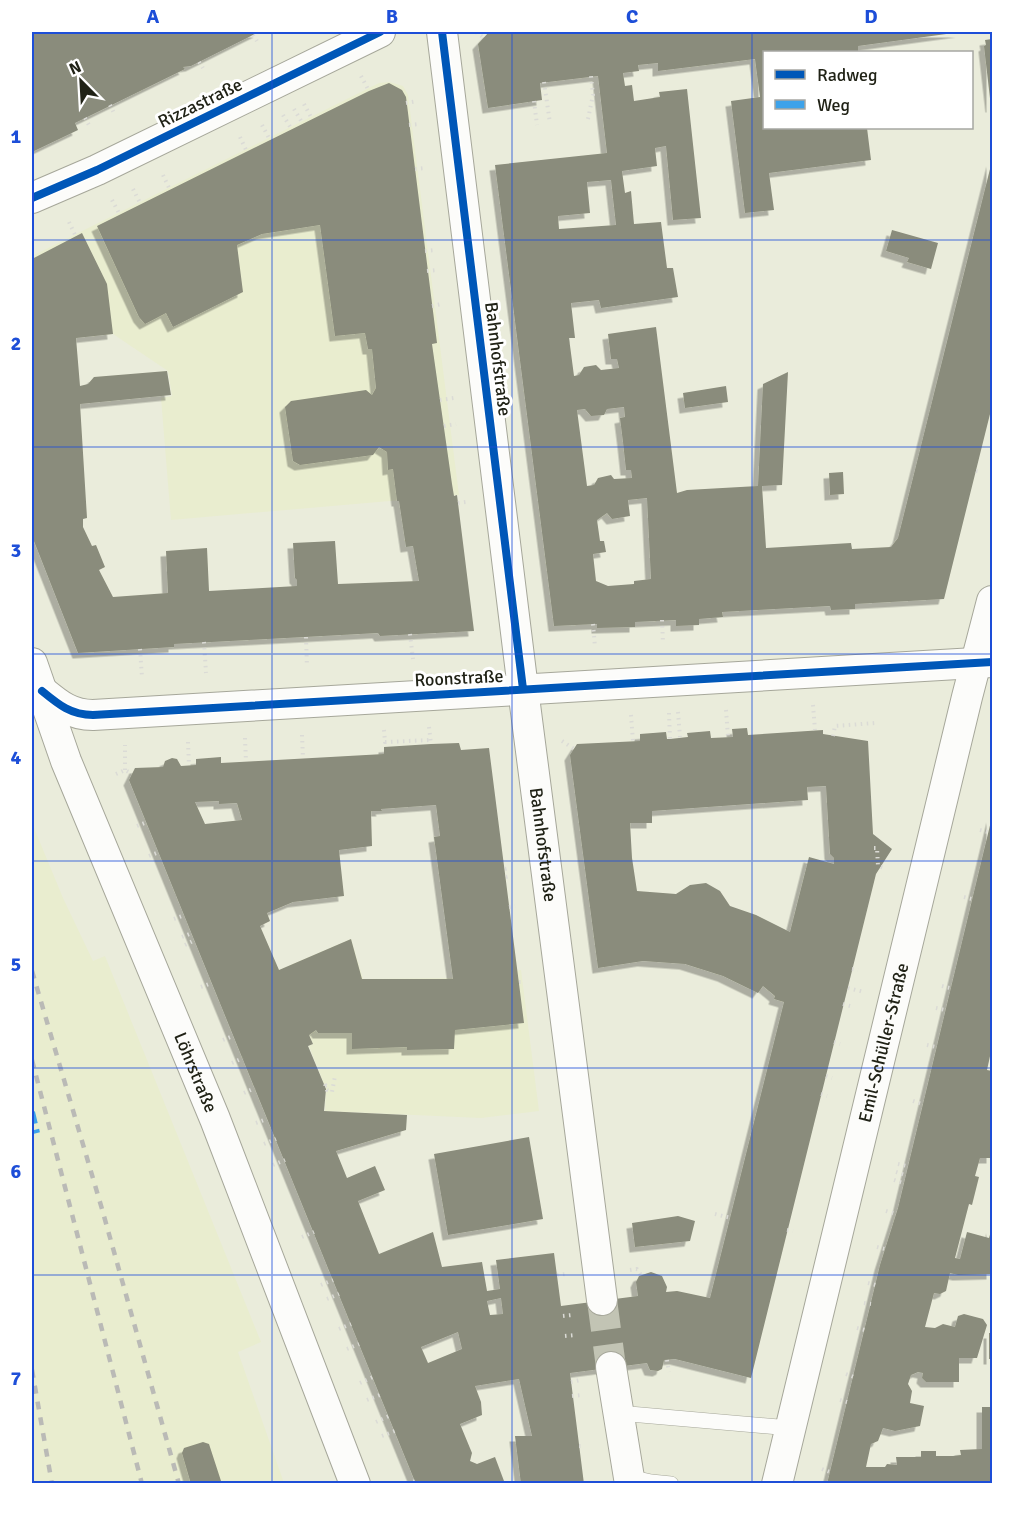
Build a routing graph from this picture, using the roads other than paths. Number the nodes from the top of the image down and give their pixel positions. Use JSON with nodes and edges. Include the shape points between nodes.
{"nodes":[{"id":1,"x":380,"y":32,"type":"edge"},
{"id":2,"x":442,"y":32,"type":"edge"},
{"id":3,"x":32,"y":198,"type":"edge"},
{"id":4,"x":993,"y":602,"type":"edge"},
{"id":5,"x":985,"y":662,"type":"edge"},
{"id":6,"x":32,"y":663,"type":"edge"},
{"id":7,"x":523,"y":690,"type":"junction"},
{"id":8,"x":42,"y":691,"type":"junction"},
{"id":9,"x":602,"y":1300,"type":"tunnel mouth"},
{"id":10,"x":611,"y":1368,"type":"tunnel mouth"},
{"id":11,"x":618,"y":1413,"type":"junction"},
{"id":12,"x":790,"y":1428,"type":"junction"},
{"id":13,"x":629,"y":1480,"type":"edge"},
{"id":14,"x":355,"y":1484,"type":"edge"},
{"id":15,"x":671,"y":1484,"type":"edge"},
{"id":16,"x":777,"y":1484,"type":"edge"}],
"edges":[{"from":1,"to":3,"type":"street","name":"Rizzastraße"},
{"from":2,"to":7,"type":"street","name":"Bahnhofstraße"},
{"from":4,"to":5,"type":"street","name":"Emil-Schüller-Straße"},
{"from":5,"to":7,"type":"street","name":"Roonstraße"},
{"from":5,"to":12,"type":"street","name":"Emil-Schüller-Straße","via":[[964,708]]},
{"from":6,"to":8,"type":"street","name":"Löhrstraße"},
{"from":7,"to":8,"type":"street","name":"Roonstraße","via":[[93,715],[68,711]]},
{"from":7,"to":9,"type":"street","name":"Bahnhofstraße"},
{"from":8,"to":14,"type":"street","name":"Löhrstraße","via":[[66,761],[215,1119]]},
{"from":10,"to":11,"type":"street"},
{"from":11,"to":12,"type":"lane"},
{"from":11,"to":13,"type":"street"},
{"from":12,"to":16,"type":"street","name":"Emil-Schüller-Straße"},
{"from":13,"to":15,"type":"lane"}]}
